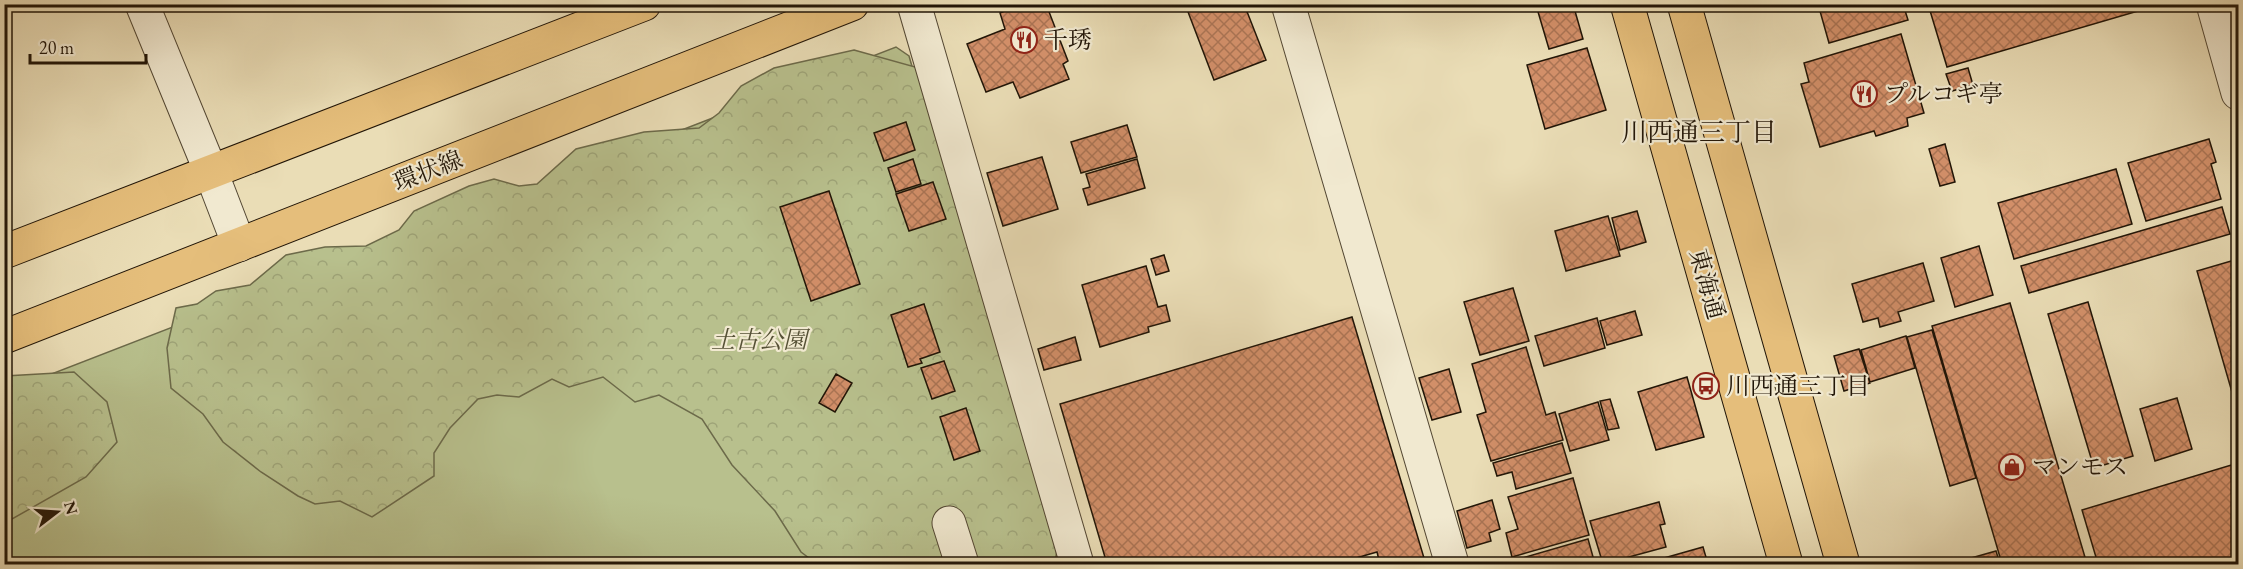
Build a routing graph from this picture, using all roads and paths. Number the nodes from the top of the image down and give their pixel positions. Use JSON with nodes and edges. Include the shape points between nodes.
{"nodes":[{"id":1,"x":142,"y":4,"type":"edge"},
{"id":2,"x":644,"y":4,"type":"edge"},
{"id":3,"x":852,"y":4,"type":"edge"},
{"id":4,"x":914,"y":4,"type":"edge"},
{"id":5,"x":1288,"y":4,"type":"edge"},
{"id":6,"x":1627,"y":4,"type":"edge"},
{"id":7,"x":1684,"y":4,"type":"edge"},
{"id":8,"x":2213,"y":4,"type":"edge"},
{"id":9,"x":2238,"y":93,"type":"edge"},
{"id":10,"x":212,"y":172,"type":"junction"},
{"id":11,"x":239,"y":245,"type":"junction"},
{"id":12,"x":4,"y":252,"type":"edge"},
{"id":13,"x":4,"y":337,"type":"edge"},
{"id":14,"x":949,"y":524,"type":"dead end"},
{"id":15,"x":962,"y":564,"type":"edge"},
{"id":16,"x":1077,"y":564,"type":"edge"},
{"id":17,"x":1452,"y":564,"type":"edge"},
{"id":18,"x":1786,"y":564,"type":"edge"},
{"id":19,"x":1843,"y":564,"type":"edge"}],
"edges":[{"from":1,"to":10,"type":"street"},
{"from":2,"to":10,"type":"main road"},
{"from":3,"to":11,"type":"main road","name":"環状線"},
{"from":4,"to":16,"type":"street"},
{"from":5,"to":17,"type":"street"},
{"from":6,"to":18,"type":"main road","name":"東海通"},
{"from":7,"to":19,"type":"main road"},
{"from":8,"to":9,"type":"street"},
{"from":10,"to":11,"type":"street"},
{"from":10,"to":12,"type":"main road"},
{"from":11,"to":13,"type":"main road","name":"環状線"},
{"from":14,"to":15,"type":"street"}]}
